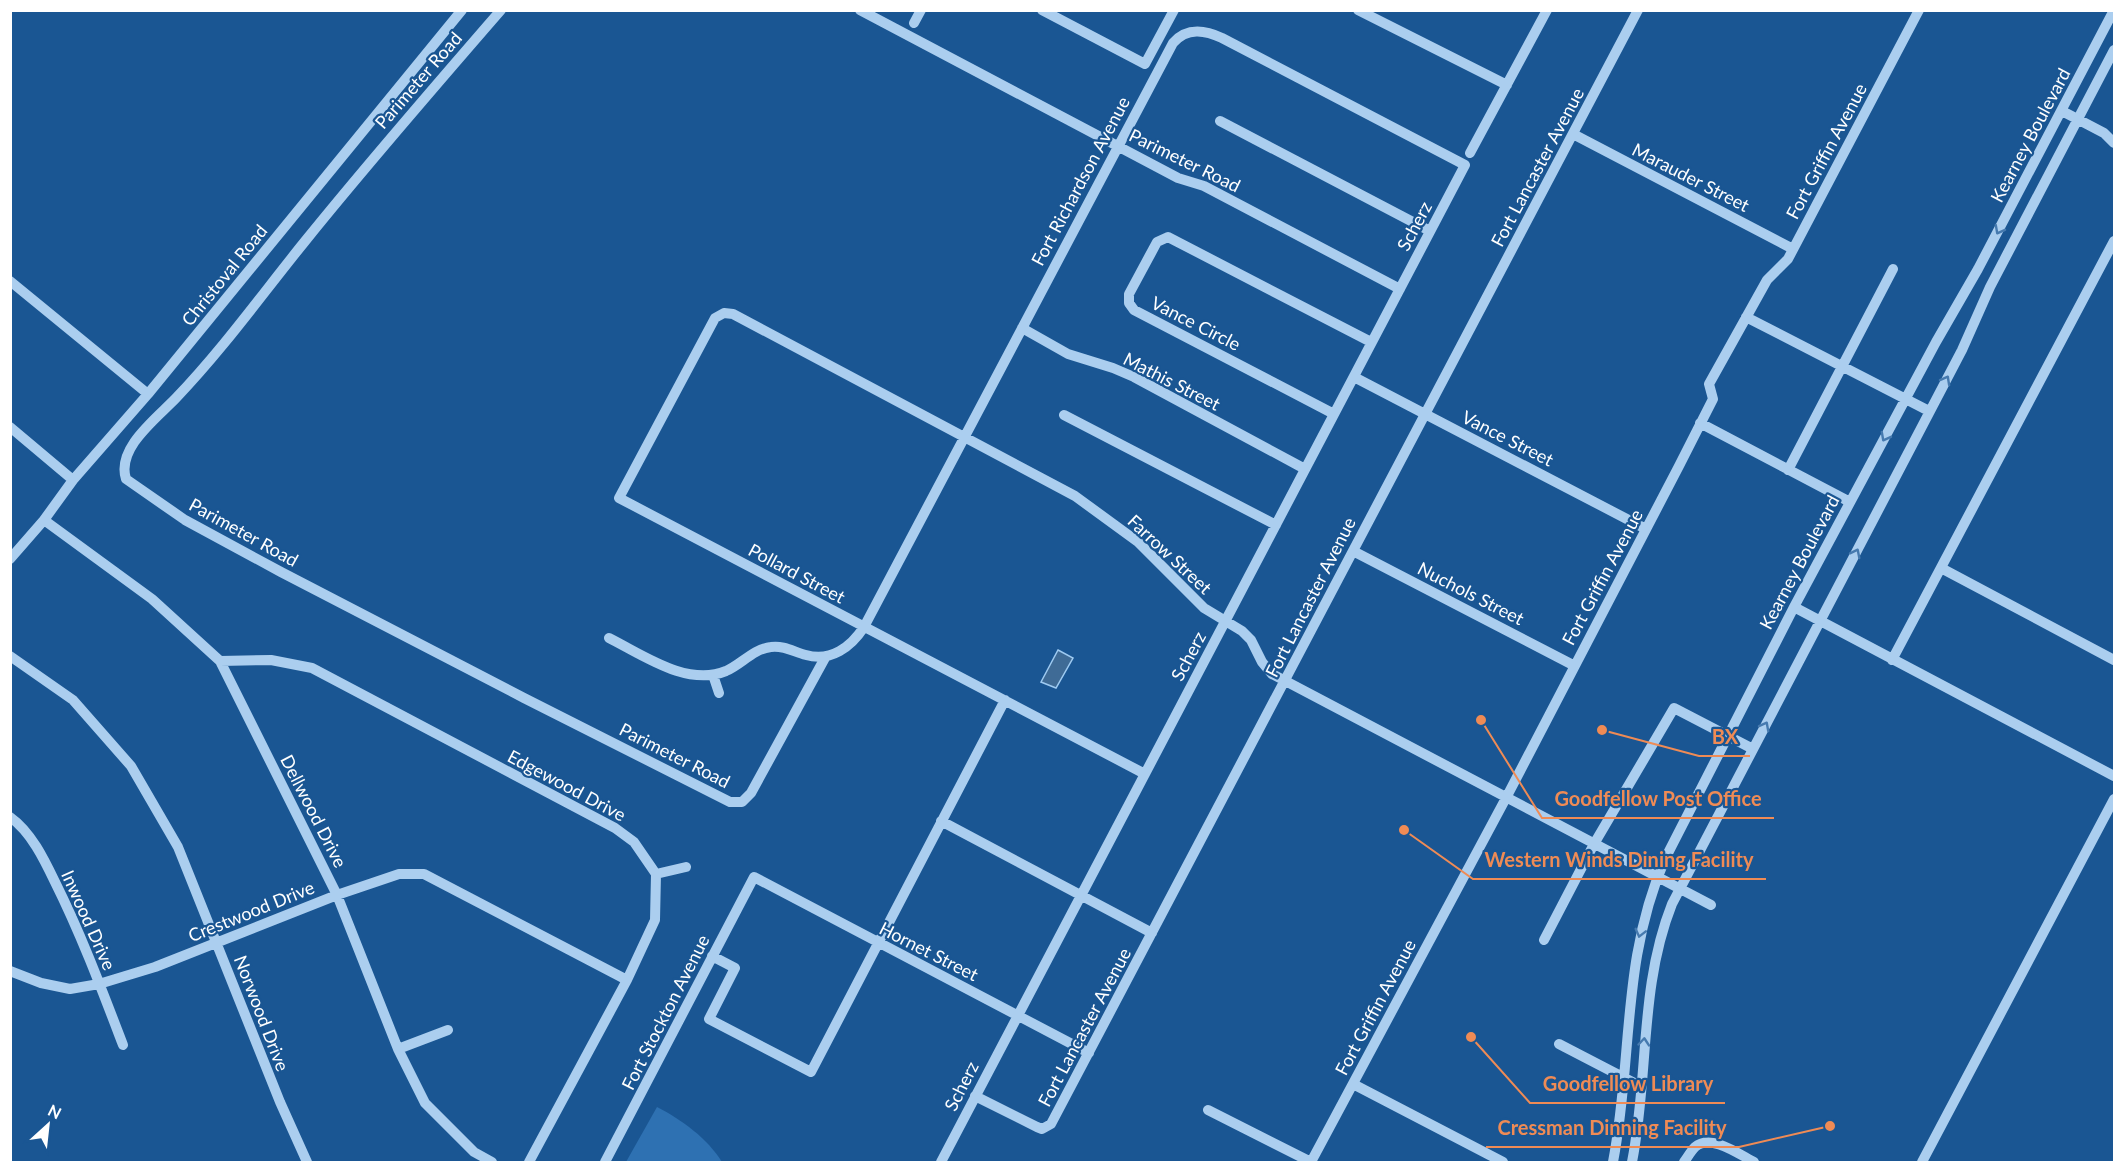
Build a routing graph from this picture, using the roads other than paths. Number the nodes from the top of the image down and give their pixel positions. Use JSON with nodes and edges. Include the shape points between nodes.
{"nodes":[{"id":1,"x":462,"y":10,"type":"edge"},
{"id":2,"x":501,"y":10,"type":"edge"},
{"id":3,"x":861,"y":10,"type":"edge"},
{"id":4,"x":921,"y":10,"type":"edge"},
{"id":5,"x":1042,"y":10,"type":"edge"},
{"id":6,"x":1174,"y":10,"type":"edge"},
{"id":7,"x":1358,"y":10,"type":"edge"},
{"id":8,"x":1547,"y":10,"type":"edge"},
{"id":9,"x":1638,"y":10,"type":"edge"},
{"id":10,"x":1919,"y":10,"type":"edge"},
{"id":11,"x":2100,"y":10,"type":"edge"},
{"id":12,"x":2113,"y":15,"type":"edge"},
{"id":13,"x":914,"y":23,"type":"dead end"},
{"id":14,"x":2115,"y":50,"type":"edge"},
{"id":15,"x":1507,"y":86,"type":"junction"},
{"id":16,"x":2062,"y":111,"type":"junction"},
{"id":17,"x":1220,"y":120,"type":"dead end"},
{"id":18,"x":2078,"y":120,"type":"junction"},
{"id":19,"x":1573,"y":134,"type":"junction"},
{"id":20,"x":2115,"y":142,"type":"edge"},
{"id":21,"x":1118,"y":144,"type":"junction"},
{"id":22,"x":1470,"y":153,"type":"dead end"},
{"id":23,"x":1465,"y":165,"type":"joint"},
{"id":24,"x":1430,"y":231,"type":"junction"},
{"id":25,"x":2115,"y":241,"type":"edge"},
{"id":26,"x":1793,"y":249,"type":"junction"},
{"id":27,"x":1893,"y":269,"type":"dead end"},
{"id":28,"x":10,"y":282,"type":"edge"},
{"id":29,"x":1400,"y":289,"type":"junction"},
{"id":30,"x":720,"y":315,"type":"joint"},
{"id":31,"x":1746,"y":316,"type":"junction"},
{"id":32,"x":1022,"y":328,"type":"junction"},
{"id":33,"x":1371,"y":342,"type":"junction"},
{"id":34,"x":1843,"y":366,"type":"junction"},
{"id":35,"x":1354,"y":376,"type":"junction"},
{"id":36,"x":148,"y":394,"type":"junction"},
{"id":37,"x":1905,"y":399,"type":"junction"},
{"id":38,"x":1929,"y":411,"type":"junction"},
{"id":39,"x":1334,"y":414,"type":"junction"},
{"id":40,"x":1425,"y":414,"type":"junction"},
{"id":41,"x":1065,"y":415,"type":"dead end"},
{"id":42,"x":1700,"y":423,"type":"junction"},
{"id":43,"x":10,"y":427,"type":"edge"},
{"id":44,"x":964,"y":437,"type":"junction"},
{"id":45,"x":1305,"y":469,"type":"junction"},
{"id":46,"x":1788,"y":470,"type":"junction"},
{"id":47,"x":74,"y":480,"type":"junction"},
{"id":48,"x":1850,"y":502,"type":"junction"},
{"id":49,"x":44,"y":520,"type":"junction"},
{"id":50,"x":1276,"y":525,"type":"junction"},
{"id":51,"x":1646,"y":529,"type":"junction"},
{"id":52,"x":1353,"y":551,"type":"junction"},
{"id":53,"x":10,"y":560,"type":"edge"},
{"id":54,"x":1941,"y":568,"type":"junction"},
{"id":55,"x":1794,"y":607,"type":"junction"},
{"id":56,"x":1226,"y":620,"type":"junction"},
{"id":57,"x":1821,"y":621,"type":"junction"},
{"id":58,"x":864,"y":627,"type":"junction"},
{"id":59,"x":609,"y":638,"type":"dead end"},
{"id":60,"x":10,"y":656,"type":"edge"},
{"id":61,"x":826,"y":656,"type":"junction"},
{"id":62,"x":1892,"y":660,"type":"junction"},
{"id":63,"x":2115,"y":660,"type":"edge"},
{"id":64,"x":220,"y":661,"type":"junction"},
{"id":65,"x":1573,"y":665,"type":"junction"},
{"id":66,"x":713,"y":675,"type":"junction"},
{"id":67,"x":1285,"y":681,"type":"junction"},
{"id":68,"x":718,"y":693,"type":"dead end"},
{"id":69,"x":1005,"y":700,"type":"junction"},
{"id":70,"x":1727,"y":735,"type":"junction"},
{"id":71,"x":1753,"y":749,"type":"junction"},
{"id":72,"x":1145,"y":774,"type":"junction"},
{"id":73,"x":2115,"y":776,"type":"edge"},
{"id":74,"x":1506,"y":798,"type":"junction"},
{"id":75,"x":2115,"y":799,"type":"edge"},
{"id":76,"x":10,"y":817,"type":"edge"},
{"id":77,"x":941,"y":821,"type":"junction"},
{"id":78,"x":1594,"y":844,"type":"junction"},
{"id":79,"x":686,"y":867,"type":"dead end"},
{"id":80,"x":656,"y":874,"type":"junction"},
{"id":81,"x":754,"y":877,"type":"joint"},
{"id":82,"x":1657,"y":877,"type":"junction"},
{"id":83,"x":1680,"y":889,"type":"junction"},
{"id":84,"x":337,"y":895,"type":"junction"},
{"id":85,"x":1081,"y":896,"type":"junction"},
{"id":86,"x":1710,"y":905,"type":"dead end"},
{"id":87,"x":1152,"y":933,"type":"junction"},
{"id":88,"x":1544,"y":940,"type":"dead end"},
{"id":89,"x":217,"y":942,"type":"junction"},
{"id":90,"x":877,"y":943,"type":"junction"},
{"id":91,"x":712,"y":956,"type":"junction"},
{"id":92,"x":10,"y":971,"type":"edge"},
{"id":93,"x":627,"y":980,"type":"junction"},
{"id":94,"x":99,"y":984,"type":"junction"},
{"id":95,"x":1017,"y":1015,"type":"junction"},
{"id":96,"x":448,"y":1030,"type":"dead end"},
{"id":97,"x":1559,"y":1044,"type":"dead end"},
{"id":98,"x":123,"y":1045,"type":"dead end"},
{"id":99,"x":398,"y":1049,"type":"junction"},
{"id":100,"x":1089,"y":1053,"type":"junction"},
{"id":101,"x":1624,"y":1077,"type":"junction"},
{"id":102,"x":1353,"y":1084,"type":"junction"},
{"id":103,"x":1640,"y":1086,"type":"junction"},
{"id":104,"x":975,"y":1096,"type":"junction"},
{"id":105,"x":1208,"y":1110,"type":"dead end"},
{"id":106,"x":307,"y":1162,"type":"edge"},
{"id":107,"x":492,"y":1162,"type":"edge"},
{"id":108,"x":529,"y":1162,"type":"edge"},
{"id":109,"x":605,"y":1162,"type":"edge"},
{"id":110,"x":940,"y":1162,"type":"edge"},
{"id":111,"x":1311,"y":1162,"type":"edge"},
{"id":112,"x":1503,"y":1162,"type":"edge"},
{"id":113,"x":1613,"y":1162,"type":"edge"},
{"id":114,"x":1632,"y":1162,"type":"edge"},
{"id":115,"x":1684,"y":1162,"type":"edge"},
{"id":116,"x":1754,"y":1162,"type":"edge"},
{"id":117,"x":1922,"y":1162,"type":"edge"}],
"edges":[{"from":1,"to":36,"type":"street","name":"Christoval Road"},
{"from":2,"to":61,"type":"street","name":"Parimeter Road","via":[[370,161],[200,373],[139,436],[124,462],[126,479],[185,520],[281,572],[730,801],[742,802],[751,793]]},
{"from":3,"to":21,"type":"street","name":"Parimeter Road"},
{"from":4,"to":13,"type":"street"},
{"from":5,"to":6,"type":"street","via":[[1146,64]]},
{"from":7,"to":15,"type":"street"},
{"from":8,"to":15,"type":"street"},
{"from":9,"to":19,"type":"street","name":"Fort Lancaster Avenue"},
{"from":10,"to":26,"type":"street","name":"Fort Griffin Avenue"},
{"from":11,"to":12,"type":"street"},
{"from":12,"to":16,"type":"street","name":"Kearney Boulevard"},
{"from":14,"to":18,"type":"street","name":"Kearney Boulevard"},
{"from":15,"to":22,"type":"street"},
{"from":16,"to":18,"type":"street"},
{"from":16,"to":37,"type":"street","name":"Kearney Boulevard","one_way":true},
{"from":17,"to":24,"type":"street"},
{"from":18,"to":20,"type":"street"},
{"from":38,"to":18,"type":"street","name":"Kearney Boulevard","one_way":true},
{"from":19,"to":26,"type":"street","name":"Marauder Street"},
{"from":19,"to":40,"type":"street","name":"Fort Lancaster Avenue"},
{"from":21,"to":23,"type":"street","name":"Fort Richardson Avenue","via":[[1173,42],[1185,33],[1203,31]]},
{"from":21,"to":29,"type":"street","name":"Parimeter Road"},
{"from":21,"to":32,"type":"street","name":"Fort Richardson Avenue"},
{"from":23,"to":24,"type":"street","name":"Scherz"},
{"from":24,"to":29,"type":"street","name":"Scherz"},
{"from":25,"to":54,"type":"street"},
{"from":26,"to":31,"type":"street","name":"Fort Griffin Avenue","via":[[1767,280]]},
{"from":27,"to":34,"type":"street"},
{"from":28,"to":36,"type":"street"},
{"from":29,"to":33,"type":"street","name":"Scherz"},
{"from":30,"to":44,"type":"street","name":"Farrow Street","via":[[733,314]]},
{"from":30,"to":58,"type":"street","name":"Pollard Street","via":[[712,322],[619,498]]},
{"from":31,"to":34,"type":"street"},
{"from":31,"to":42,"type":"street","name":"Fort Griffin Avenue","via":[[1709,384],[1713,399]]},
{"from":32,"to":44,"type":"street","name":"Fort Richardson Avenue"},
{"from":32,"to":45,"type":"street","name":"Mathis Street","via":[[1068,354],[1134,377]]},
{"from":33,"to":35,"type":"street","name":"Scherz"},
{"from":33,"to":39,"type":"street","name":"Vance Circle","via":[[1168,237],[1157,242],[1129,294],[1134,310]]},
{"from":34,"to":37,"type":"street"},
{"from":34,"to":46,"type":"street"},
{"from":35,"to":39,"type":"street","name":"Scherz"},
{"from":35,"to":40,"type":"street","name":"Vance Street"},
{"from":36,"to":47,"type":"street","name":"Christoval Road"},
{"from":37,"to":38,"type":"street"},
{"from":37,"to":48,"type":"street","name":"Kearney Boulevard","one_way":true},
{"from":57,"to":38,"type":"street","name":"Kearney Boulevard","one_way":true},
{"from":39,"to":45,"type":"street","name":"Scherz"},
{"from":40,"to":51,"type":"street","name":"Vance Street"},
{"from":40,"to":52,"type":"street","name":"Fort Lancaster Avenue"},
{"from":41,"to":50,"type":"street"},
{"from":42,"to":46,"type":"street"},
{"from":42,"to":51,"type":"street","name":"Fort Griffin Avenue"},
{"from":43,"to":47,"type":"street"},
{"from":44,"to":56,"type":"street","name":"Farrow Street","via":[[1096,510],[1150,553],[1204,608]]},
{"from":44,"to":58,"type":"street","name":"Fort Richardson Avenue"},
{"from":45,"to":50,"type":"street","name":"Scherz"},
{"from":46,"to":48,"type":"street"},
{"from":47,"to":49,"type":"street","name":"Christoval Road"},
{"from":48,"to":55,"type":"street","name":"Kearney Boulevard"},
{"from":49,"to":53,"type":"street","name":"Christoval Road"},
{"from":49,"to":64,"type":"street","name":"Dellwood Drive","via":[[152,599]]},
{"from":50,"to":56,"type":"street","name":"Scherz"},
{"from":51,"to":65,"type":"street","name":"Fort Griffin Avenue"},
{"from":52,"to":65,"type":"street","name":"Nuchols Street"},
{"from":52,"to":67,"type":"street","name":"Fort Lancaster Avenue"},
{"from":54,"to":62,"type":"street"},
{"from":54,"to":63,"type":"street"},
{"from":55,"to":57,"type":"street"},
{"from":55,"to":70,"type":"street","name":"Kearney Boulevard"},
{"from":56,"to":67,"type":"street","name":"Farrow Street","via":[[1248,636],[1267,669]]},
{"from":56,"to":72,"type":"street","name":"Scherz"},
{"from":57,"to":62,"type":"street"},
{"from":71,"to":57,"type":"street","name":"Kearney Boulevard","one_way":true},
{"from":58,"to":61,"type":"street","name":"Fort Richardson Avenue","via":[[848,647]]},
{"from":58,"to":69,"type":"street","name":"Pollard Street"},
{"from":59,"to":66,"type":"street","via":[[667,667]]},
{"from":60,"to":89,"type":"street","name":"Norwood Drive","via":[[73,700],[131,766],[178,847]]},
{"from":61,"to":66,"type":"street","via":[[769,647]]},
{"from":62,"to":73,"type":"street"},
{"from":64,"to":80,"type":"street","name":"Edgewood Drive","via":[[271,660],[312,668],[615,828],[634,842]]},
{"from":64,"to":84,"type":"street","name":"Dellwood Drive"},
{"from":65,"to":74,"type":"street","name":"Fort Griffin Avenue"},
{"from":66,"to":68,"type":"street"},
{"from":67,"to":74,"type":"street","name":"Farrow Street"},
{"from":67,"to":87,"type":"street","name":"Fort Lancaster Avenue"},
{"from":69,"to":72,"type":"street","name":"Pollard Street"},
{"from":69,"to":77,"type":"street"},
{"from":70,"to":71,"type":"street"},
{"from":70,"to":78,"type":"street","via":[[1674,708]]},
{"from":70,"to":82,"type":"street","name":"Kearney Boulevard"},
{"from":71,"to":83,"type":"street","name":"Kearney Boulevard"},
{"from":72,"to":85,"type":"street","name":"Scherz"},
{"from":74,"to":78,"type":"street","name":"Farrow Street"},
{"from":74,"to":102,"type":"street","name":"Fort Griffin Avenue"},
{"from":75,"to":117,"type":"street"},
{"from":76,"to":94,"type":"street","name":"Inwood Drive","via":[[19,823],[43,858]]},
{"from":77,"to":85,"type":"street"},
{"from":77,"to":90,"type":"street"},
{"from":78,"to":82,"type":"street","name":"Farrow Street"},
{"from":78,"to":88,"type":"street"},
{"from":79,"to":80,"type":"street"},
{"from":80,"to":93,"type":"street","via":[[655,920]]},
{"from":81,"to":90,"type":"street","name":"Hornet Street"},
{"from":81,"to":91,"type":"street","name":"Fort Stockton Avenue"},
{"from":82,"to":83,"type":"street","name":"Farrow Street"},
{"from":82,"to":101,"type":"street","name":"Kearney Boulevard","one_way":true,"via":[[1636,950]]},
{"from":83,"to":86,"type":"street","name":"Farrow Street"},
{"from":103,"to":83,"type":"street","name":"Kearney Boulevard","one_way":true,"via":[[1653,967]]},
{"from":84,"to":89,"type":"street","name":"Crestwood Drive"},
{"from":84,"to":93,"type":"street","name":"Crestwood Drive","via":[[399,874],[424,874]]},
{"from":84,"to":99,"type":"street","name":"Dellwood Drive"},
{"from":85,"to":87,"type":"street"},
{"from":85,"to":95,"type":"street","name":"Scherz"},
{"from":87,"to":100,"type":"street","name":"Fort Lancaster Avenue"},
{"from":89,"to":94,"type":"street","name":"Crestwood Drive","via":[[155,968]]},
{"from":89,"to":106,"type":"street","name":"Norwood Drive","via":[[279,1102]]},
{"from":90,"to":91,"type":"street","via":[[811,1072],[709,1019],[735,968]]},
{"from":90,"to":95,"type":"street","name":"Hornet Street"},
{"from":91,"to":109,"type":"street","name":"Fort Stockton Avenue"},
{"from":92,"to":94,"type":"street","name":"Crestwood Drive","via":[[70,989]]},
{"from":93,"to":108,"type":"street"},
{"from":94,"to":98,"type":"street","name":"Inwood Drive"},
{"from":95,"to":100,"type":"street","name":"Hornet Street"},
{"from":95,"to":104,"type":"street","name":"Scherz"},
{"from":96,"to":99,"type":"street"},
{"from":97,"to":101,"type":"street"},
{"from":99,"to":107,"type":"street","name":"Dellwood Drive","via":[[425,1103],[474,1152]]},
{"from":100,"to":104,"type":"street","name":"Fort Lancaster Avenue","via":[[1047,1127],[1037,1127]]},
{"from":101,"to":103,"type":"street"},
{"from":101,"to":113,"type":"street","name":"Kearney Boulevard"},
{"from":102,"to":111,"type":"street","name":"Fort Griffin Avenue"},
{"from":102,"to":112,"type":"street"},
{"from":103,"to":114,"type":"street","name":"Kearney Boulevard"},
{"from":104,"to":110,"type":"street","name":"Scherz"},
{"from":105,"to":111,"type":"street"},
{"from":115,"to":116,"type":"street","via":[[1696,1146],[1708,1142]]}]}
